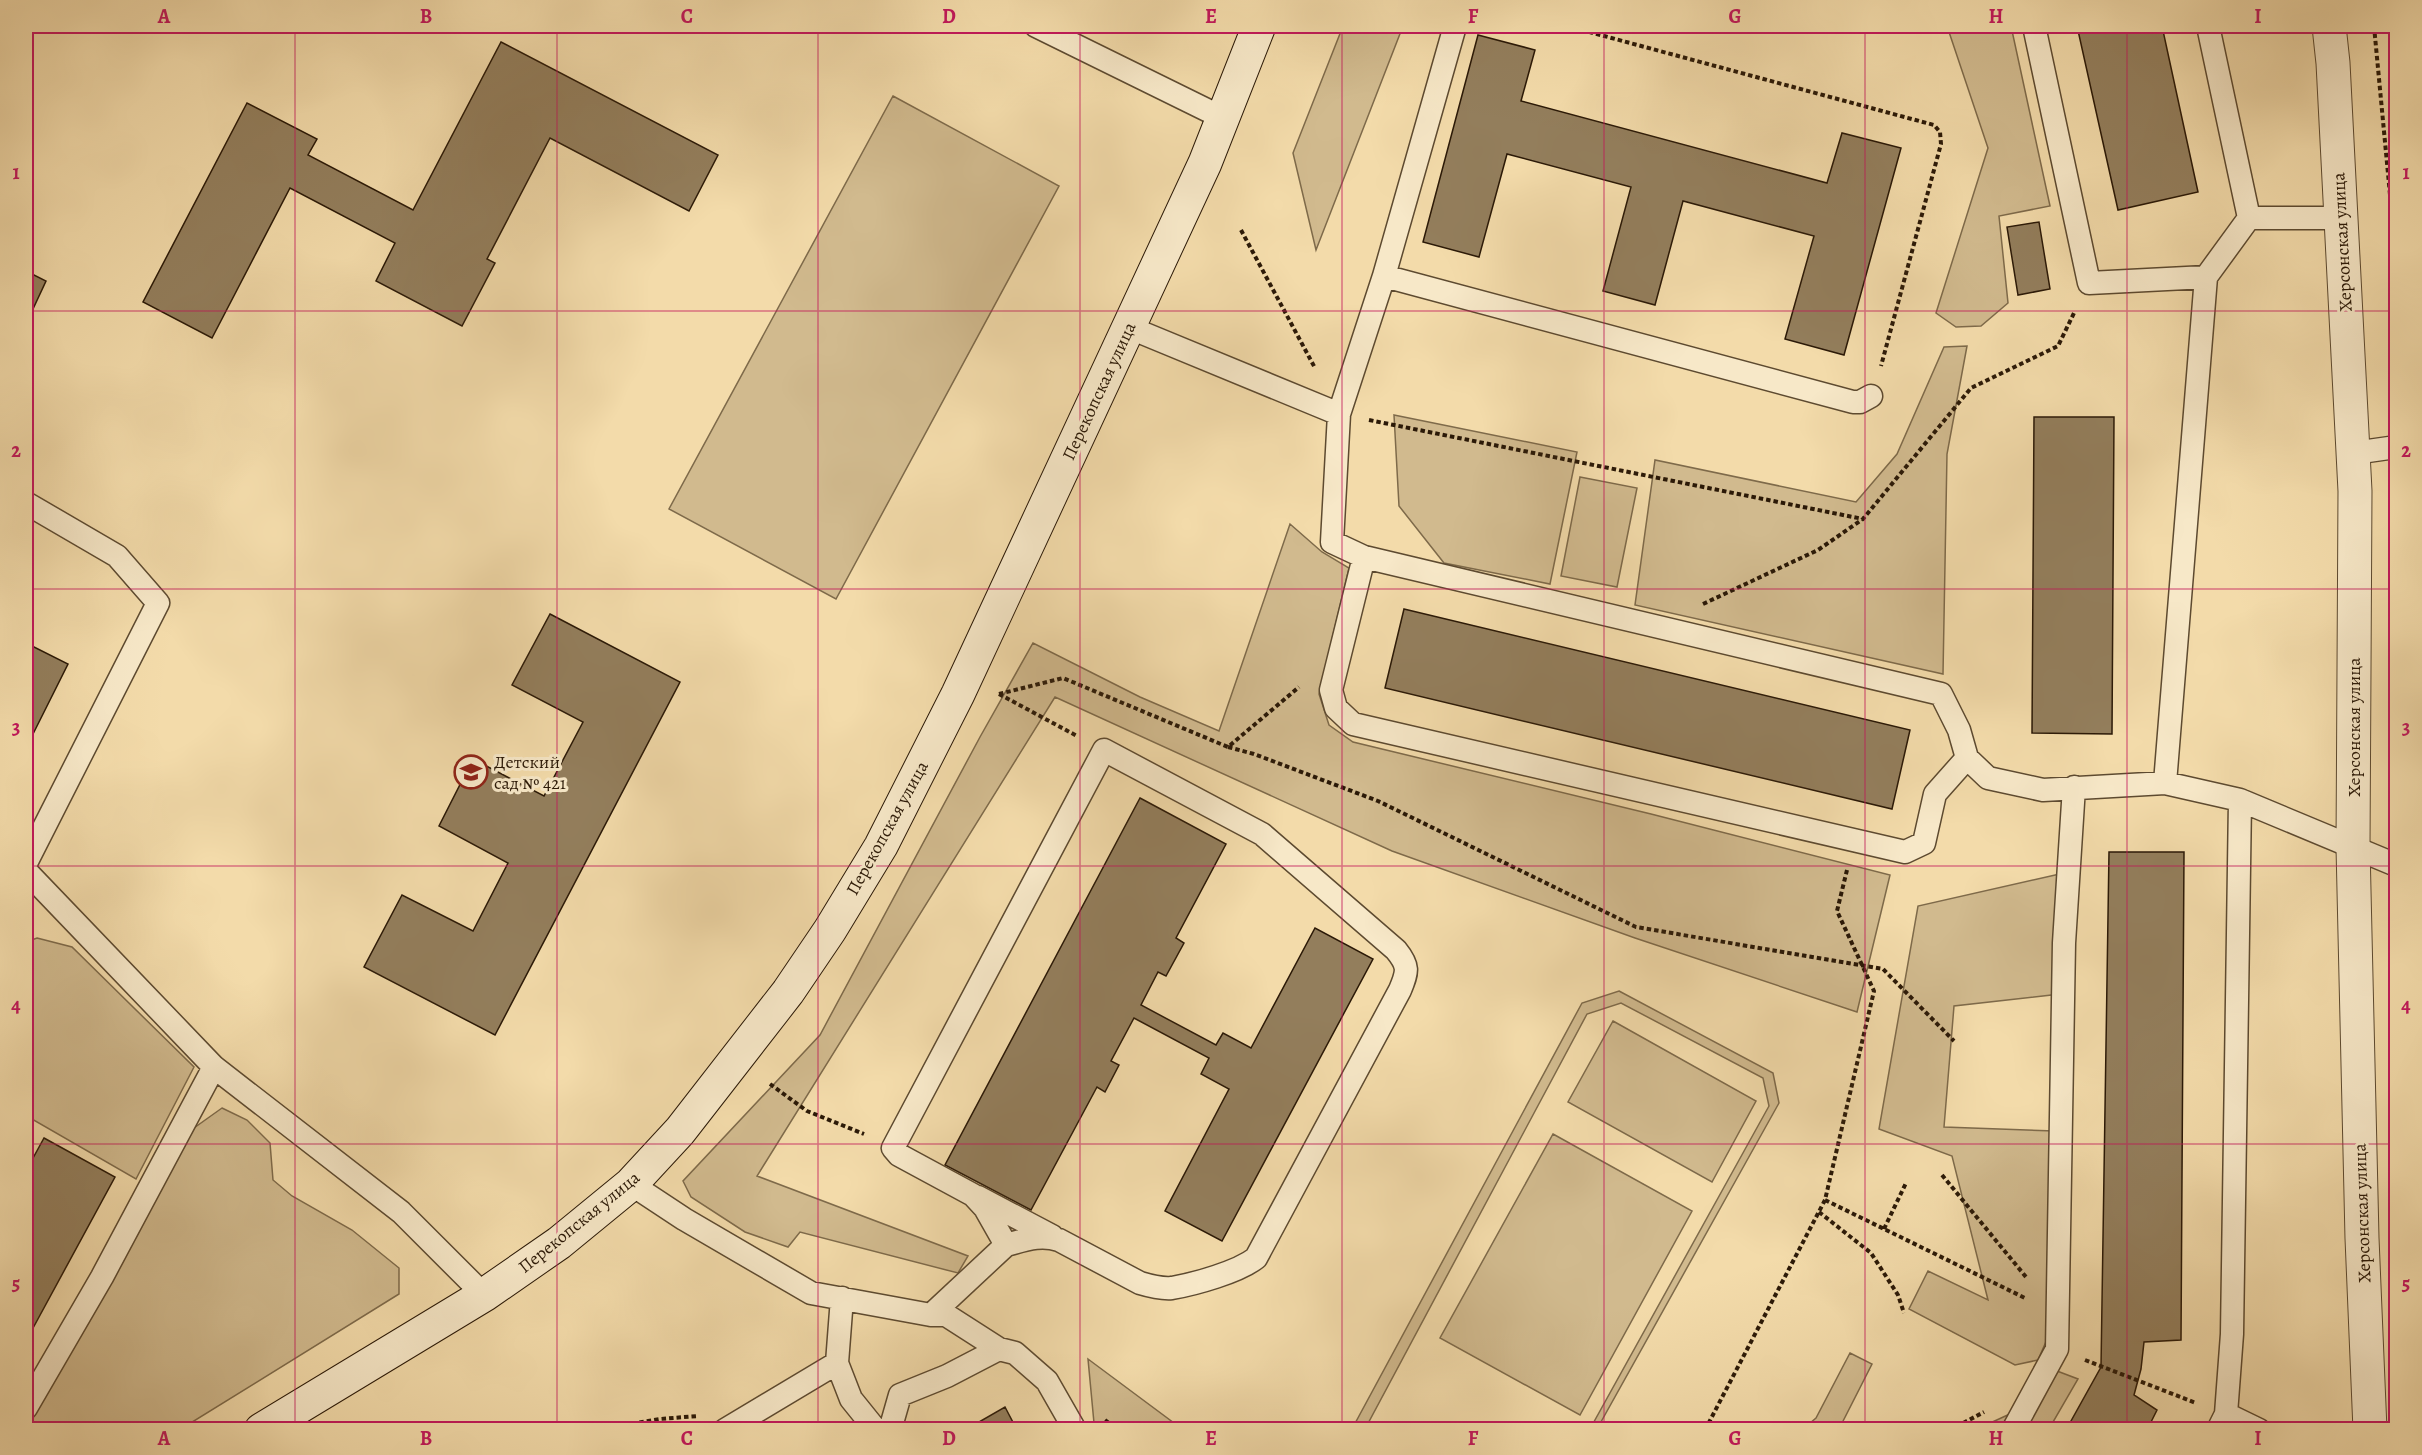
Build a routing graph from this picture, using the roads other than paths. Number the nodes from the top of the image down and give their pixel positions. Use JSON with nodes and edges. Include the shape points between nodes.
{"nodes":[{"id":1,"x":1036,"y":26,"type":"edge"},
{"id":2,"x":1259,"y":26,"type":"edge"},
{"id":3,"x":1455,"y":26,"type":"edge"},
{"id":4,"x":2034,"y":26,"type":"edge"},
{"id":5,"x":2208,"y":26,"type":"edge"},
{"id":6,"x":2329,"y":26,"type":"edge"},
{"id":7,"x":1223,"y":118,"type":"junction"},
{"id":8,"x":2341,"y":218,"type":"junction"},
{"id":9,"x":2249,"y":219,"type":"junction"},
{"id":10,"x":1384,"y":276,"type":"junction"},
{"id":11,"x":2206,"y":277,"type":"junction"},
{"id":12,"x":1128,"y":327,"type":"junction"},
{"id":13,"x":1871,"y":396,"type":"road end"},
{"id":14,"x":1339,"y":414,"type":"junction"},
{"id":15,"x":2397,"y":447,"type":"edge"},
{"id":16,"x":2354,"y":453,"type":"junction"},
{"id":17,"x":26,"y":503,"type":"edge"},
{"id":18,"x":1364,"y":557,"type":"junction"},
{"id":19,"x":1967,"y":758,"type":"junction"},
{"id":20,"x":2165,"y":783,"type":"junction"},
{"id":21,"x":2074,"y":787,"type":"junction"},
{"id":22,"x":2240,"y":800,"type":"junction"},
{"id":23,"x":2354,"y":847,"type":"junction"},
{"id":24,"x":26,"y":863,"type":"edge"},
{"id":25,"x":2397,"y":865,"type":"edge"},
{"id":26,"x":26,"y":871,"type":"edge"},
{"id":27,"x":214,"y":1067,"type":"junction"},
{"id":28,"x":631,"y":1184,"type":"junction"},
{"id":29,"x":964,"y":1189,"type":"junction"},
{"id":30,"x":1059,"y":1240,"type":"junction"},
{"id":31,"x":1006,"y":1245,"type":"junction"},
{"id":32,"x":484,"y":1295,"type":"junction"},
{"id":33,"x":842,"y":1298,"type":"junction"},
{"id":34,"x":931,"y":1315,"type":"junction"},
{"id":35,"x":999,"y":1349,"type":"junction"},
{"id":36,"x":837,"y":1363,"type":"junction"},
{"id":37,"x":26,"y":1408,"type":"edge"},
{"id":38,"x":2222,"y":1422,"type":"edge"},
{"id":39,"x":272,"y":1427,"type":"edge"},
{"id":40,"x":726,"y":1430,"type":"edge"},
{"id":41,"x":876,"y":1430,"type":"edge"},
{"id":42,"x":890,"y":1430,"type":"edge"},
{"id":43,"x":1075,"y":1430,"type":"edge"},
{"id":44,"x":2013,"y":1430,"type":"edge"},
{"id":45,"x":2259,"y":1430,"type":"edge"},
{"id":46,"x":2370,"y":1430,"type":"edge"}],
"edges":[{"from":1,"to":7,"type":"lane"},
{"from":2,"to":7,"type":"street","name":"Перекопская улица"},
{"from":3,"to":10,"type":"lane"},
{"from":4,"to":11,"type":"lane","via":[[2089,283]]},
{"from":5,"to":9,"type":"lane"},
{"from":6,"to":8,"type":"street","name":"Херсонская улица"},
{"from":7,"to":12,"type":"street","name":"Перекопская улица"},
{"from":8,"to":9,"type":"lane"},
{"from":8,"to":16,"type":"street","name":"Херсонская улица"},
{"from":9,"to":11,"type":"lane"},
{"from":10,"to":13,"type":"lane","via":[[1853,402]]},
{"from":10,"to":14,"type":"lane"},
{"from":11,"to":20,"type":"lane"},
{"from":12,"to":14,"type":"lane"},
{"from":12,"to":28,"type":"street","name":"Перекопская улица","via":[[958,693],[881,846],[830,930],[758,1033],[680,1131]]},
{"from":14,"to":18,"type":"lane","via":[[1332,542]]},
{"from":15,"to":16,"type":"lane"},
{"from":16,"to":23,"type":"street","name":"Херсонская улица"},
{"from":17,"to":24,"type":"lane","via":[[117,556],[158,603]]},
{"from":18,"to":19,"type":"lane","via":[[1941,694],[1959,730]]},
{"from":18,"to":19,"type":"lane","via":[[1331,690],[1336,708],[1353,724],[1905,852],[1924,843],[1935,794]]},
{"from":19,"to":21,"type":"lane","via":[[1988,778],[2043,790]]},
{"from":20,"to":21,"type":"lane"},
{"from":20,"to":22,"type":"lane"},
{"from":21,"to":44,"type":"lane","via":[[2064,943],[2057,1349]]},
{"from":22,"to":23,"type":"lane"},
{"from":22,"to":38,"type":"lane","via":[[2232,1335]]},
{"from":23,"to":25,"type":"lane"},
{"from":23,"to":46,"type":"street","name":"Херсонская улица"},
{"from":26,"to":27,"type":"lane"},
{"from":27,"to":32,"type":"lane","via":[[401,1212]]},
{"from":27,"to":37,"type":"lane","via":[[102,1277]]},
{"from":28,"to":32,"type":"street","name":"Перекопская улица","via":[[559,1243]]},
{"from":28,"to":33,"type":"lane","via":[[811,1293]]},
{"from":29,"to":30,"type":"lane"},
{"from":29,"to":30,"type":"lane","via":[[899,1155],[893,1145],[1104,750],[1262,834],[1396,950],[1405,962],[1407,974],[1256,1258],[1246,1266],[1163,1288],[1140,1283]]},
{"from":29,"to":31,"type":"lane","via":[[986,1208]]},
{"from":30,"to":31,"type":"lane","via":[[1036,1237]]},
{"from":31,"to":34,"type":"lane"},
{"from":32,"to":39,"type":"street","name":"Перекопская улица"},
{"from":33,"to":34,"type":"lane"},
{"from":33,"to":36,"type":"lane"},
{"from":34,"to":35,"type":"lane","via":[[945,1315]]},
{"from":35,"to":42,"type":"lane","via":[[900,1395]]},
{"from":35,"to":43,"type":"lane","via":[[1015,1353],[1047,1381]]},
{"from":36,"to":40,"type":"lane"},
{"from":36,"to":41,"type":"lane","via":[[851,1399]]},
{"from":38,"to":45,"type":"lane"}]}
